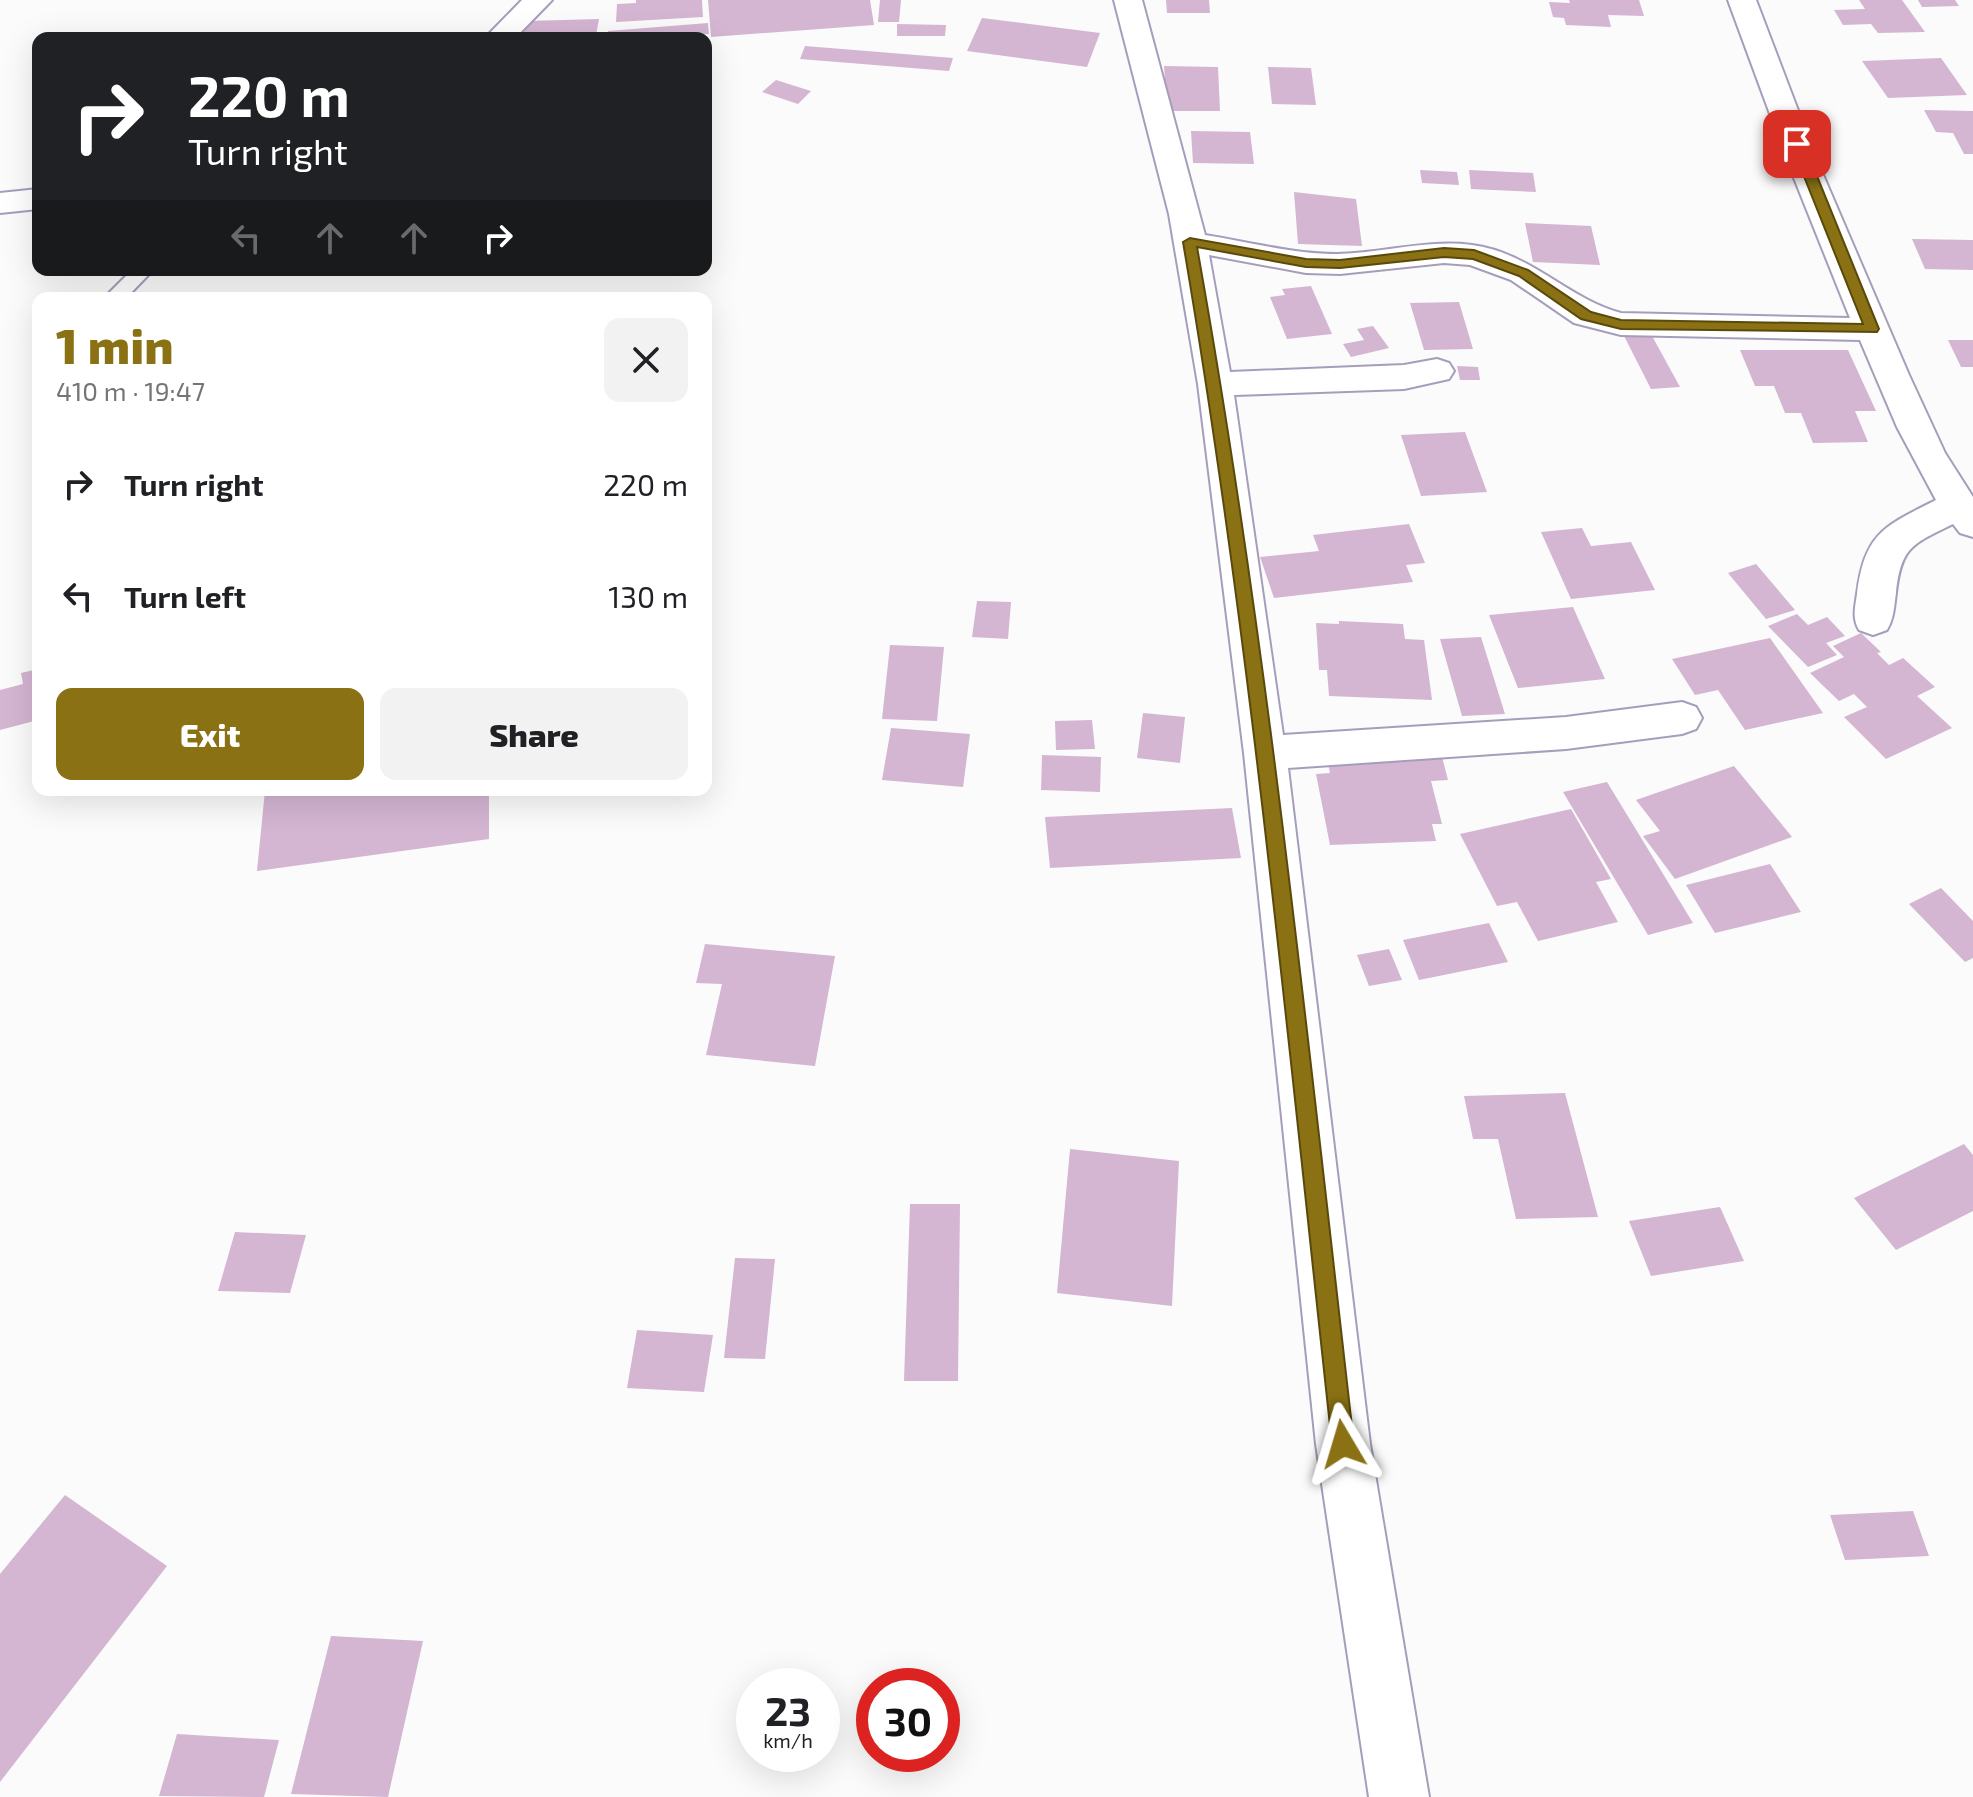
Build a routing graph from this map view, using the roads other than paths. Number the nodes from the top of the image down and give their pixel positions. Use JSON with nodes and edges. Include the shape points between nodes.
{"nodes":[{"id":1,"x":538,"y":0,"type":"edge"},
{"id":2,"x":1128,"y":0,"type":"edge"},
{"id":3,"x":1742,"y":0,"type":"edge"},
{"id":4,"x":505,"y":32,"type":"edge"},
{"id":5,"x":32,"y":200,"type":"edge"},
{"id":6,"x":0,"y":203,"type":"edge"},
{"id":7,"x":1190,"y":242,"type":"junction"},
{"id":8,"x":137,"y":276,"type":"edge"},
{"id":9,"x":120,"y":292,"type":"edge"},
{"id":10,"x":1872,"y":329,"type":"junction"},
{"id":11,"x":1437,"y":371,"type":"dead end"},
{"id":12,"x":1215,"y":384,"type":"junction"},
{"id":13,"x":1966,"y":514,"type":"edge"},
{"id":14,"x":1873,"y":620,"type":"dead end"},
{"id":15,"x":1682,"y":718,"type":"dead end"},
{"id":16,"x":1265,"y":753,"type":"junction"},
{"id":17,"x":1399,"y":1797,"type":"edge"}],
"edges":[{"from":1,"to":4,"type":"street"},
{"from":2,"to":7,"type":"street"},
{"from":3,"to":10,"type":"street"},
{"from":5,"to":6,"type":"street"},
{"from":7,"to":10,"type":"street","via":[[1306,263],[1474,255],[1523,273],[1586,315],[1621,324]]},
{"from":7,"to":12,"type":"street"},
{"from":8,"to":9,"type":"lane"},
{"from":10,"to":13,"type":"street","via":[[1909,416]]},
{"from":11,"to":12,"type":"street","via":[[1404,377]]},
{"from":12,"to":16,"type":"street"},
{"from":13,"to":14,"type":"street","via":[[1901,534],[1880,562]]},
{"from":15,"to":16,"type":"street","via":[[1566,733]]},
{"from":16,"to":17,"type":"street","via":[[1343,1444]]}]}
